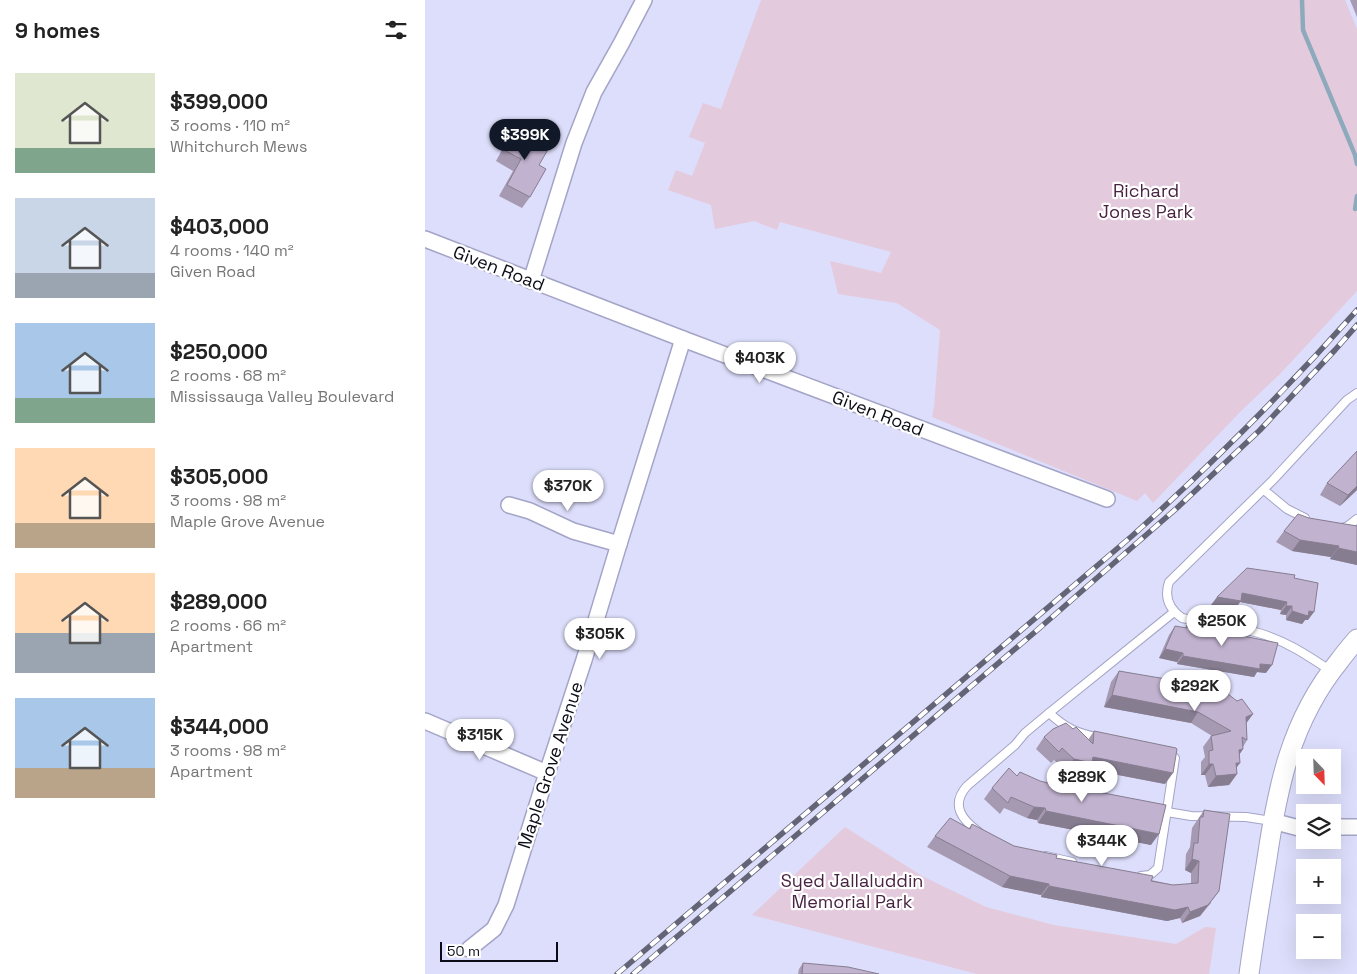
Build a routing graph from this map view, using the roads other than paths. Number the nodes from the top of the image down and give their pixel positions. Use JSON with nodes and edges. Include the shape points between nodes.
{"nodes":[{"id":1,"x":644,"y":0,"type":"edge"},
{"id":2,"x":425,"y":239,"type":"edge"},
{"id":3,"x":531,"y":281,"type":"junction"},
{"id":4,"x":683,"y":339,"type":"junction"},
{"id":5,"x":1357,"y":393,"type":"edge"},
{"id":6,"x":1264,"y":490,"type":"junction"},
{"id":7,"x":1107,"y":499,"type":"dead end"},
{"id":8,"x":509,"y":504,"type":"dead end"},
{"id":9,"x":1357,"y":519,"type":"edge"},
{"id":10,"x":1312,"y":522,"type":"edge"},
{"id":11,"x":1333,"y":529,"type":"edge"},
{"id":12,"x":619,"y":544,"type":"junction"},
{"id":13,"x":1173,"y":612,"type":"junction"},
{"id":14,"x":1357,"y":639,"type":"edge"},
{"id":15,"x":1331,"y":671,"type":"junction"},
{"id":16,"x":1049,"y":713,"type":"junction"},
{"id":17,"x":425,"y":721,"type":"edge"},
{"id":18,"x":1107,"y":740,"type":"edge"},
{"id":19,"x":1161,"y":751,"type":"edge"},
{"id":20,"x":547,"y":772,"type":"junction"},
{"id":21,"x":1167,"y":812,"type":"junction"},
{"id":22,"x":1272,"y":821,"type":"junction"},
{"id":23,"x":1296,"y":827,"type":"edge"},
{"id":24,"x":1341,"y":827,"type":"edge"},
{"id":25,"x":1357,"y":827,"type":"edge"},
{"id":26,"x":986,"y":837,"type":"edge"},
{"id":27,"x":1036,"y":853,"type":"edge"},
{"id":28,"x":1082,"y":864,"type":"edge"},
{"id":29,"x":1129,"y":875,"type":"edge"},
{"id":30,"x":469,"y":950,"type":"dead end"},
{"id":31,"x":1249,"y":974,"type":"edge"}],
"edges":[{"from":1,"to":3,"type":"street","via":[[594,92],[574,143]]},
{"from":2,"to":3,"type":"street","name":"Given Road"},
{"from":3,"to":4,"type":"street","name":"Given Road"},
{"from":4,"to":7,"type":"street","name":"Given Road"},
{"from":4,"to":12,"type":"street","name":"Maple Grove Avenue"},
{"from":5,"to":6,"type":"lane"},
{"from":6,"to":10,"type":"lane","via":[[1287,510]]},
{"from":6,"to":13,"type":"lane","via":[[1169,582],[1167,590]]},
{"from":8,"to":12,"type":"street","via":[[573,531]]},
{"from":9,"to":11,"type":"lane","via":[[1348,526]]},
{"from":12,"to":20,"type":"street","name":"Maple Grove Avenue"},
{"from":13,"to":15,"type":"lane","via":[[1182,618],[1256,632],[1283,642]]},
{"from":13,"to":16,"type":"lane"},
{"from":14,"to":15,"type":"street"},
{"from":15,"to":22,"type":"street","via":[[1314,695],[1296,732]]},
{"from":16,"to":18,"type":"lane","via":[[1080,734]]},
{"from":16,"to":26,"type":"lane","via":[[961,793],[958,802],[961,814],[968,824]]},
{"from":17,"to":20,"type":"street"},
{"from":19,"to":21,"type":"lane","via":[[1175,758]]},
{"from":20,"to":30,"type":"street","name":"Maple Grove Avenue","via":[[506,905],[494,929]]},
{"from":21,"to":22,"type":"lane"},
{"from":21,"to":29,"type":"lane","via":[[1158,868],[1150,875]]},
{"from":22,"to":23,"type":"street"},
{"from":22,"to":31,"type":"street"},
{"from":24,"to":25,"type":"street"},
{"from":27,"to":28,"type":"lane"}]}
